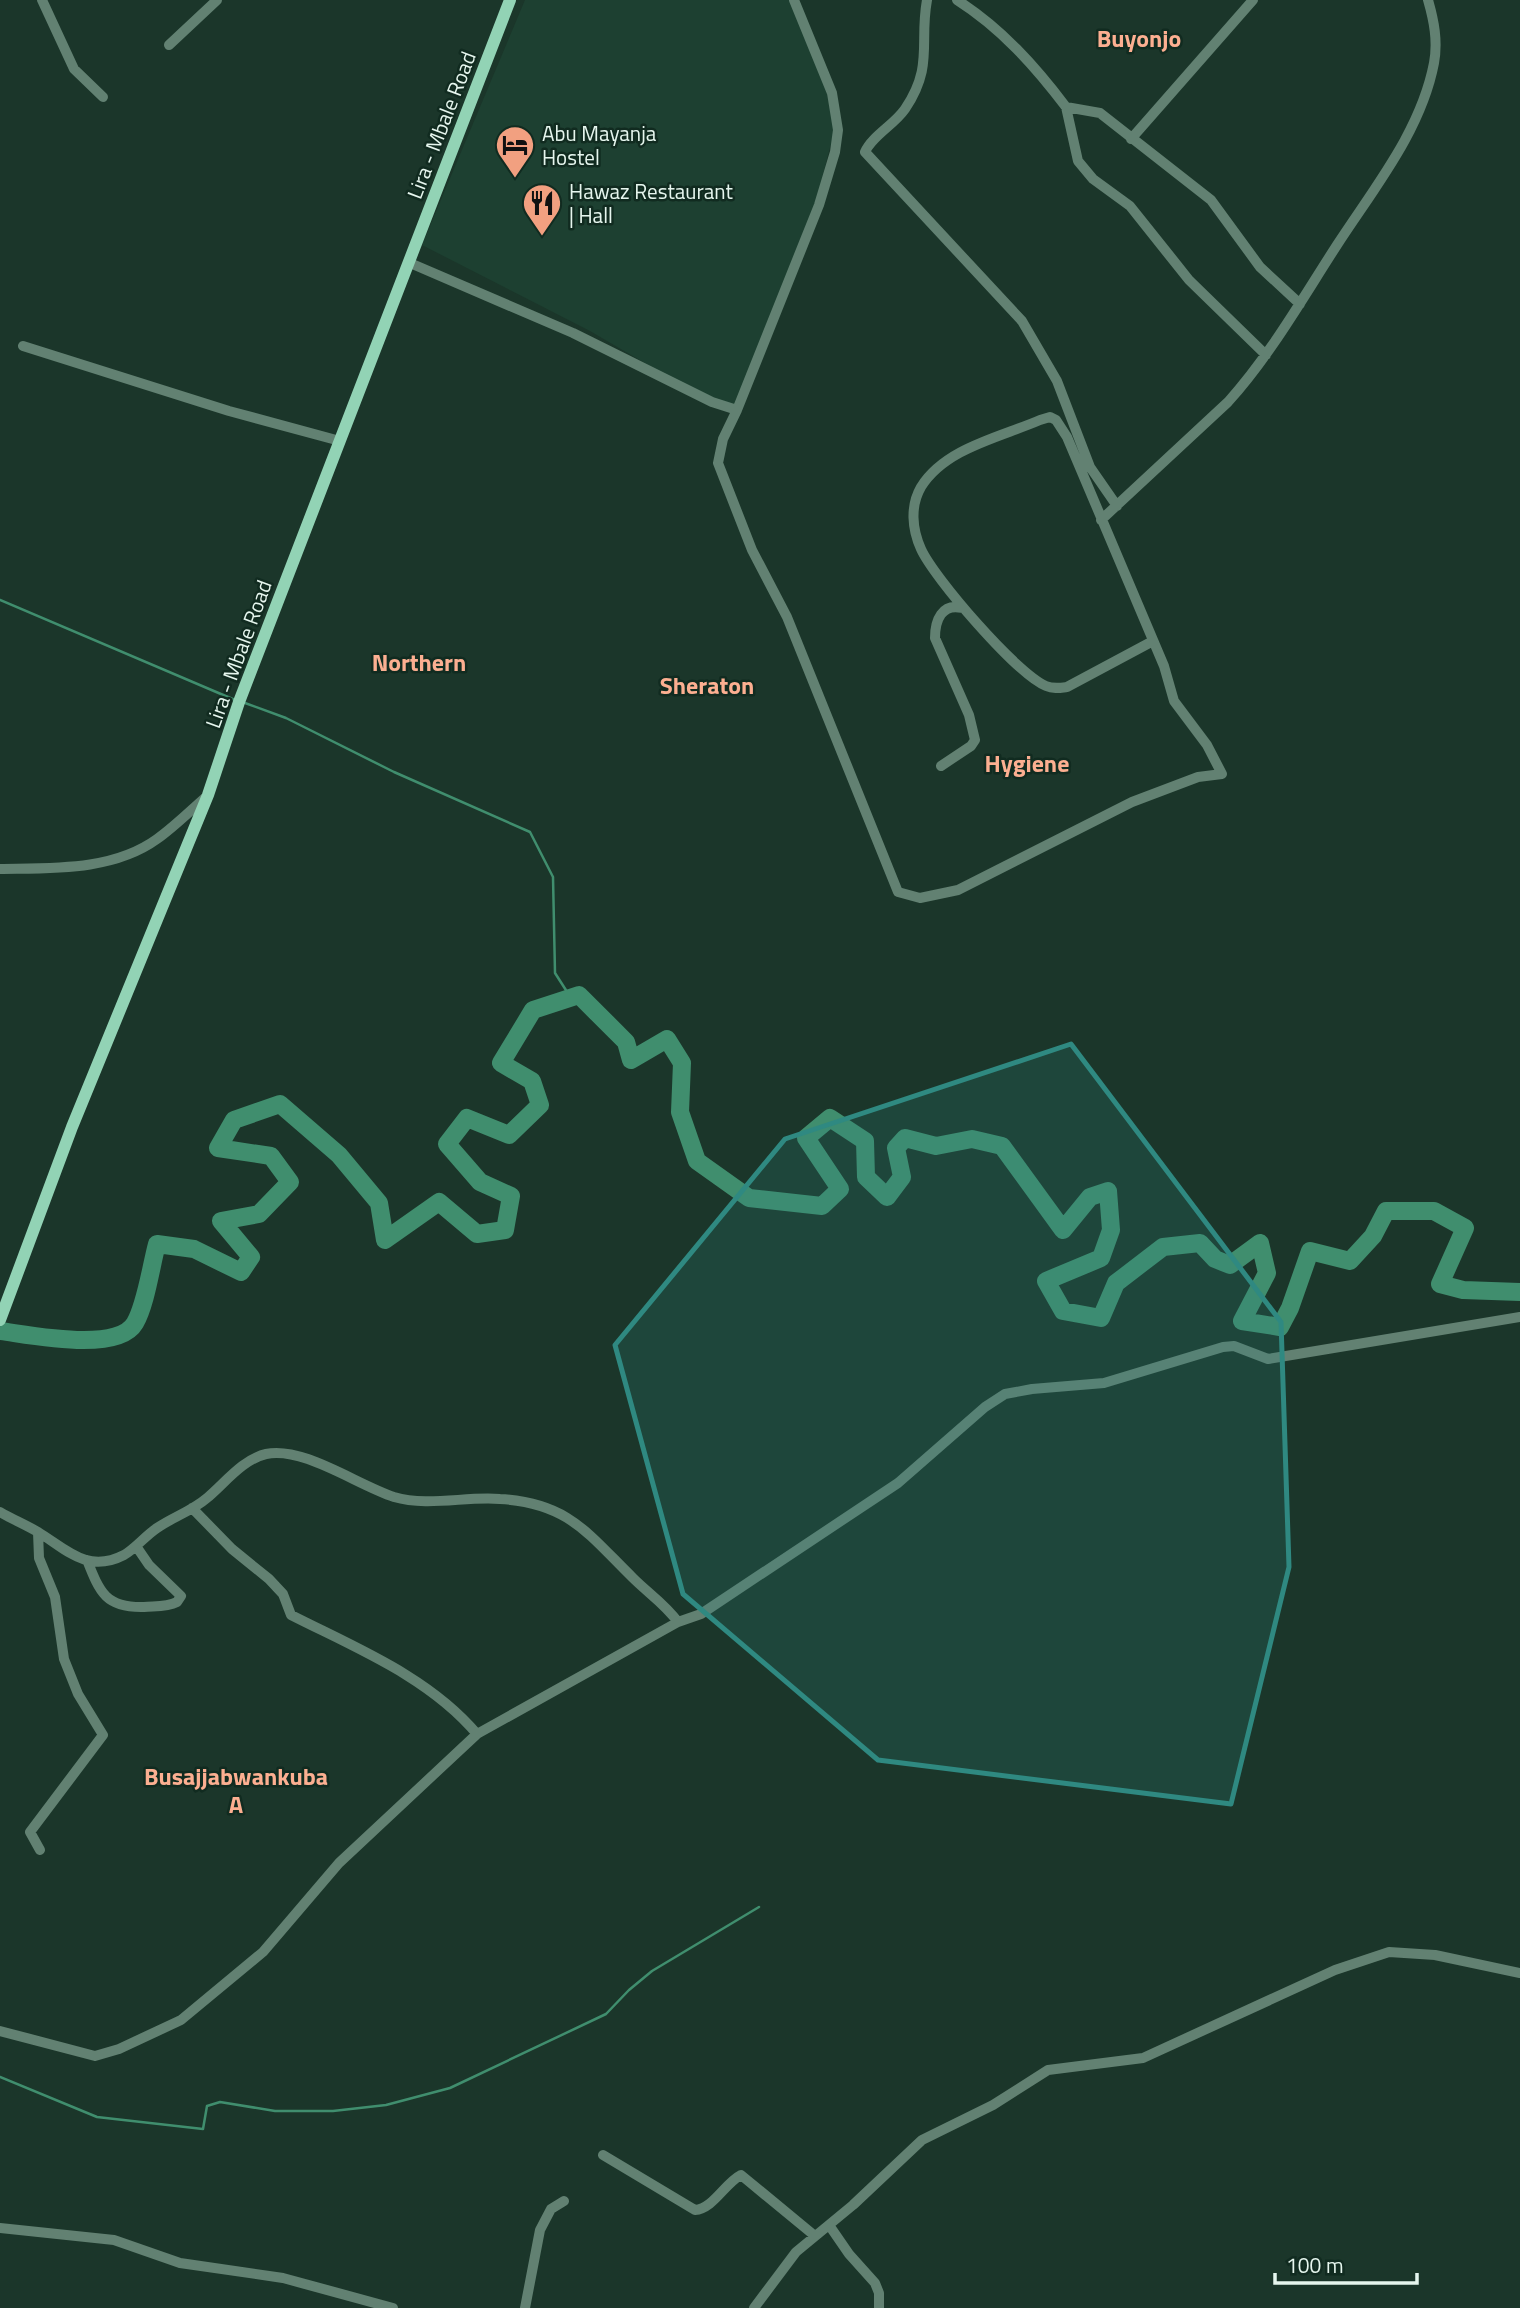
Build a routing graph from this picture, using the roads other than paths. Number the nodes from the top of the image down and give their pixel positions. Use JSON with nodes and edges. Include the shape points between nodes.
{"nodes":[{"id":1,"x":42,"y":0,"type":"edge"},
{"id":2,"x":217,"y":0,"type":"edge"},
{"id":3,"x":510,"y":0,"type":"edge"},
{"id":4,"x":794,"y":0,"type":"edge"},
{"id":5,"x":927,"y":0,"type":"edge"},
{"id":6,"x":957,"y":0,"type":"edge"},
{"id":7,"x":1253,"y":0,"type":"edge"},
{"id":8,"x":1428,"y":0,"type":"edge"},
{"id":9,"x":169,"y":45,"type":"dead end"},
{"id":10,"x":103,"y":97,"type":"dead end"},
{"id":11,"x":1066,"y":107,"type":"junction"},
{"id":12,"x":1131,"y":139,"type":"junction"},
{"id":13,"x":410,"y":263,"type":"junction"},
{"id":14,"x":1300,"y":304,"type":"junction"},
{"id":15,"x":23,"y":346,"type":"dead end"},
{"id":16,"x":1266,"y":355,"type":"junction"},
{"id":17,"x":737,"y":410,"type":"junction"},
{"id":18,"x":340,"y":441,"type":"junction"},
{"id":19,"x":1117,"y":506,"type":"junction"},
{"id":20,"x":1101,"y":520,"type":"junction"},
{"id":21,"x":962,"y":608,"type":"junction"},
{"id":22,"x":1153,"y":641,"type":"junction"},
{"id":23,"x":941,"y":766,"type":"dead end"},
{"id":24,"x":208,"y":795,"type":"junction"},
{"id":25,"x":0,"y":869,"type":"edge"},
{"id":26,"x":1,"y":1316,"type":"edge"},
{"id":27,"x":1520,"y":1318,"type":"edge"},
{"id":28,"x":191,"y":1508,"type":"junction"},
{"id":29,"x":0,"y":1513,"type":"edge"},
{"id":30,"x":38,"y":1532,"type":"junction"},
{"id":31,"x":136,"y":1546,"type":"junction"},
{"id":32,"x":87,"y":1560,"type":"junction"},
{"id":33,"x":678,"y":1622,"type":"junction"},
{"id":34,"x":477,"y":1734,"type":"junction"},
{"id":35,"x":40,"y":1850,"type":"dead end"},
{"id":36,"x":1520,"y":1973,"type":"edge"},
{"id":37,"x":0,"y":2031,"type":"edge"},
{"id":38,"x":603,"y":2155,"type":"dead end"},
{"id":39,"x":564,"y":2201,"type":"dead end"},
{"id":40,"x":829,"y":2225,"type":"junction"},
{"id":41,"x":0,"y":2228,"type":"edge"},
{"id":42,"x":815,"y":2236,"type":"junction"},
{"id":43,"x":393,"y":2308,"type":"edge"},
{"id":44,"x":525,"y":2308,"type":"edge"},
{"id":45,"x":754,"y":2308,"type":"edge"},
{"id":46,"x":879,"y":2308,"type":"edge"}],
"edges":[{"from":1,"to":10,"type":"street","via":[[74,69]]},
{"from":2,"to":9,"type":"street"},
{"from":3,"to":13,"type":"main road","name":"Lira - Mbale Road"},
{"from":4,"to":17,"type":"street","via":[[832,93],[837,141],[819,205]]},
{"from":5,"to":19,"type":"street","via":[[925,61],[917,89],[904,111],[865,152],[1022,321],[1057,381],[1090,467]]},
{"from":6,"to":11,"type":"street","via":[[1012,43]]},
{"from":7,"to":12,"type":"street"},
{"from":8,"to":14,"type":"street","via":[[1436,50],[1411,132]]},
{"from":11,"to":12,"type":"street","via":[[1100,113]]},
{"from":11,"to":16,"type":"street","via":[[1078,161],[1093,179],[1130,205],[1189,280]]},
{"from":12,"to":14,"type":"street","via":[[1211,201],[1260,267]]},
{"from":13,"to":17,"type":"street"},
{"from":13,"to":18,"type":"main road","name":"Lira - Mbale Road"},
{"from":14,"to":16,"type":"street"},
{"from":15,"to":18,"type":"street"},
{"from":16,"to":19,"type":"street","via":[[1228,402]]},
{"from":17,"to":22,"type":"street","via":[[718,463],[752,550],[787,617],[898,892],[920,898],[958,890],[1132,802],[1198,777],[1222,774],[1207,745],[1174,702]]},
{"from":18,"to":24,"type":"main road","name":"Lira - Mbale Road"},
{"from":19,"to":20,"type":"street"},
{"from":20,"to":21,"type":"street","via":[[1067,437],[1053,418],[944,461],[917,496],[915,529],[937,578]]},
{"from":20,"to":22,"type":"street"},
{"from":21,"to":22,"type":"street","via":[[1033,678],[1055,689]]},
{"from":21,"to":23,"type":"street","via":[[947,607],[942,612],[935,638],[976,735],[971,747]]},
{"from":24,"to":25,"type":"street","via":[[155,841],[112,858],[82,866]]},
{"from":24,"to":26,"type":"main road","name":"Lira - Mbale Road","via":[[72,1127]]},
{"from":27,"to":33,"type":"street","via":[[1280,1358],[1260,1358],[1234,1346],[1223,1347],[1113,1381],[1005,1394],[898,1483],[701,1614]]},
{"from":28,"to":31,"type":"street"},
{"from":28,"to":33,"type":"street","via":[[254,1458],[282,1452],[395,1497],[516,1500],[576,1521]]},
{"from":28,"to":34,"type":"street","via":[[269,1579],[291,1615],[404,1673],[457,1710]]},
{"from":29,"to":30,"type":"street"},
{"from":30,"to":32,"type":"street","via":[[53,1545]]},
{"from":30,"to":35,"type":"street","via":[[39,1558],[55,1597],[64,1659],[78,1694],[103,1735],[30,1832]]},
{"from":31,"to":32,"type":"street","via":[[115,1558]]},
{"from":31,"to":32,"type":"street","via":[[181,1596],[177,1602],[134,1607],[114,1603],[98,1589]]},
{"from":33,"to":34,"type":"street"},
{"from":34,"to":37,"type":"street","via":[[336,1865],[263,1952],[181,2020],[95,2056]]},
{"from":36,"to":40,"type":"street","via":[[1436,1955],[1390,1952],[1335,1970],[1143,2058],[1048,2070],[993,2105],[922,2140]]},
{"from":38,"to":42,"type":"street","via":[[695,2210],[703,2209],[741,2175]]},
{"from":39,"to":44,"type":"street","via":[[551,2209],[540,2230]]},
{"from":40,"to":42,"type":"street"},
{"from":40,"to":46,"type":"street","via":[[876,2283]]},
{"from":41,"to":43,"type":"street","via":[[114,2240],[180,2263],[283,2278]]},
{"from":42,"to":45,"type":"street","via":[[786,2262]]}]}
